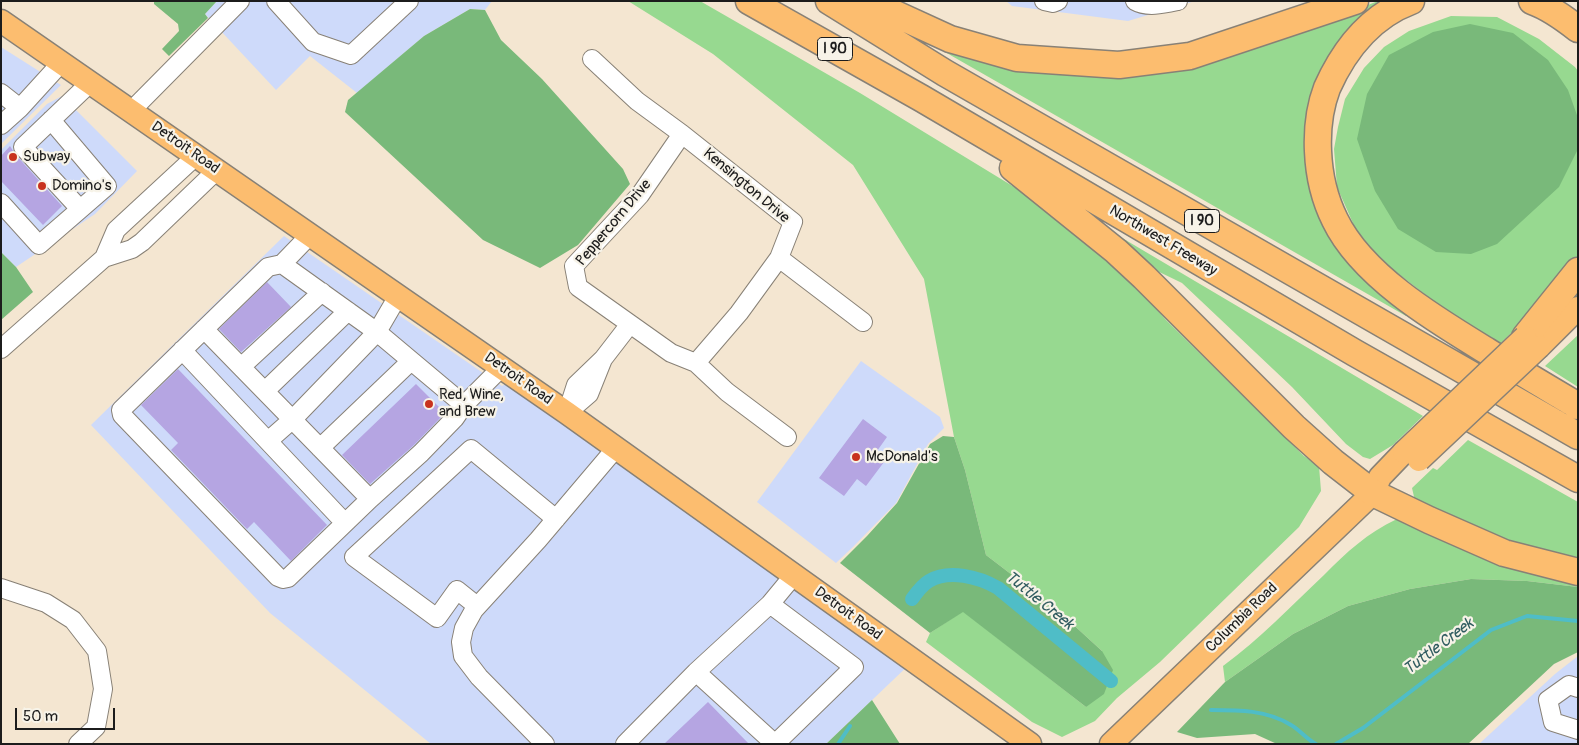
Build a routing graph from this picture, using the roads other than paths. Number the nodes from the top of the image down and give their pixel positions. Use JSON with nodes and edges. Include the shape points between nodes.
{"nodes":[{"id":1,"x":240,"y":1,"type":"edge"},
{"id":2,"x":276,"y":1,"type":"edge"},
{"id":3,"x":409,"y":1,"type":"edge"},
{"id":4,"x":749,"y":1,"type":"edge"},
{"id":5,"x":829,"y":1,"type":"edge"},
{"id":6,"x":867,"y":1,"type":"edge"},
{"id":7,"x":1044,"y":1,"type":"edge"},
{"id":8,"x":1058,"y":1,"type":"edge"},
{"id":9,"x":1135,"y":1,"type":"edge"},
{"id":10,"x":1178,"y":1,"type":"edge"},
{"id":11,"x":1355,"y":1,"type":"edge"},
{"id":12,"x":1411,"y":1,"type":"edge"},
{"id":13,"x":1532,"y":1,"type":"edge"},
{"id":14,"x":1562,"y":1,"type":"edge"},
{"id":15,"x":1578,"y":12,"type":"edge"},
{"id":16,"x":1,"y":21,"type":"edge"},
{"id":17,"x":1578,"y":29,"type":"edge"},
{"id":18,"x":592,"y":59,"type":"dead end"},
{"id":19,"x":61,"y":63,"type":"junction"},
{"id":20,"x":90,"y":83,"type":"junction"},
{"id":21,"x":1,"y":93,"type":"edge"},
{"id":22,"x":921,"y":98,"type":"junction"},
{"id":23,"x":20,"y":108,"type":"junction"},
{"id":24,"x":131,"y":111,"type":"junction"},
{"id":25,"x":51,"y":120,"type":"junction"},
{"id":26,"x":1,"y":125,"type":"edge"},
{"id":27,"x":682,"y":134,"type":"junction"},
{"id":28,"x":196,"y":156,"type":"junction"},
{"id":29,"x":217,"y":170,"type":"junction"},
{"id":30,"x":1,"y":202,"type":"edge"},
{"id":31,"x":80,"y":209,"type":"junction"},
{"id":32,"x":310,"y":235,"type":"junction"},
{"id":33,"x":104,"y":258,"type":"junction"},
{"id":34,"x":779,"y":258,"type":"junction"},
{"id":35,"x":282,"y":264,"type":"junction"},
{"id":36,"x":1578,"y":271,"type":"edge"},
{"id":37,"x":322,"y":292,"type":"junction"},
{"id":38,"x":1578,"y":292,"type":"edge"},
{"id":39,"x":398,"y":296,"type":"junction"},
{"id":40,"x":1578,"y":308,"type":"edge"},
{"id":41,"x":348,"y":311,"type":"junction"},
{"id":42,"x":863,"y":322,"type":"dead end"},
{"id":43,"x":630,"y":324,"type":"junction"},
{"id":44,"x":204,"y":329,"type":"junction"},
{"id":45,"x":377,"y":332,"type":"junction"},
{"id":46,"x":1532,"y":342,"type":"junction"},
{"id":47,"x":1,"y":350,"type":"edge"},
{"id":48,"x":182,"y":350,"type":"junction"},
{"id":49,"x":411,"y":361,"type":"junction"},
{"id":50,"x":696,"y":363,"type":"junction"},
{"id":51,"x":241,"y":367,"type":"junction"},
{"id":52,"x":502,"y":368,"type":"junction"},
{"id":53,"x":265,"y":391,"type":"junction"},
{"id":54,"x":464,"y":405,"type":"junction"},
{"id":55,"x":1578,"y":406,"type":"edge"},
{"id":56,"x":567,"y":413,"type":"junction"},
{"id":57,"x":293,"y":419,"type":"junction"},
{"id":58,"x":1578,"y":436,"type":"edge"},
{"id":59,"x":787,"y":437,"type":"dead end"},
{"id":60,"x":268,"y":441,"type":"junction"},
{"id":61,"x":320,"y":448,"type":"junction"},
{"id":62,"x":616,"y":448,"type":"junction"},
{"id":63,"x":1578,"y":479,"type":"edge"},
{"id":64,"x":1373,"y":493,"type":"junction"},
{"id":65,"x":370,"y":499,"type":"junction"},
{"id":66,"x":556,"y":519,"type":"junction"},
{"id":67,"x":345,"y":523,"type":"junction"},
{"id":68,"x":1578,"y":572,"type":"edge"},
{"id":69,"x":794,"y":575,"type":"junction"},
{"id":70,"x":1,"y":588,"type":"edge"},
{"id":71,"x":770,"y":604,"type":"junction"},
{"id":72,"x":477,"y":606,"type":"junction"},
{"id":73,"x":696,"y":672,"type":"junction"},
{"id":74,"x":1578,"y":688,"type":"edge"},
{"id":75,"x":1578,"y":730,"type":"edge"},
{"id":76,"x":78,"y":744,"type":"edge"},
{"id":77,"x":545,"y":744,"type":"edge"},
{"id":78,"x":625,"y":744,"type":"edge"},
{"id":79,"x":775,"y":744,"type":"edge"},
{"id":80,"x":1030,"y":744,"type":"edge"},
{"id":81,"x":1111,"y":744,"type":"edge"}],
"edges":[{"from":1,"to":24,"type":"street"},
{"from":2,"to":3,"type":"street","via":[[314,42],[351,55]]},
{"from":4,"to":22,"type":"highway","name":"Northwest Freeway","number":"I 90"},
{"from":5,"to":58,"type":"highway","number":"I 90","via":[[945,73]]},
{"from":6,"to":11,"type":"highway","via":[[950,39],[1017,58],[1120,65],[1190,56]]},
{"from":7,"to":8,"type":"street"},
{"from":9,"to":10,"type":"street","via":[[1144,5]]},
{"from":12,"to":55,"type":"highway","via":[[1379,19],[1355,41],[1336,67],[1317,125],[1322,191],[1335,222],[1356,252],[1384,280],[1443,324]]},
{"from":13,"to":17,"type":"highway"},
{"from":14,"to":15,"type":"highway"},
{"from":16,"to":19,"type":"main road","name":"Detroit Road"},
{"from":18,"to":27,"type":"street","name":"Kensington Drive","via":[[636,100]]},
{"from":19,"to":20,"type":"main road","name":"Detroit Road"},
{"from":19,"to":23,"type":"street"},
{"from":20,"to":24,"type":"main road","name":"Detroit Road"},
{"from":20,"to":25,"type":"street"},
{"from":21,"to":23,"type":"street"},
{"from":22,"to":63,"type":"highway","name":"Northwest Freeway","number":"I 90","via":[[1355,354]]},
{"from":22,"to":64,"type":"highway","via":[[1116,251],[1294,427]]},
{"from":23,"to":26,"type":"street"},
{"from":24,"to":28,"type":"main road","name":"Detroit Road"},
{"from":25,"to":31,"type":"street","via":[[107,186]]},
{"from":25,"to":31,"type":"street","via":[[23,147]]},
{"from":27,"to":34,"type":"street","name":"Kensington Drive","via":[[793,222]]},
{"from":27,"to":43,"type":"street","name":"Peppercorn Drive","via":[[640,195],[574,266],[578,287]]},
{"from":28,"to":29,"type":"main road","name":"Detroit Road"},
{"from":28,"to":33,"type":"street","via":[[116,230]]},
{"from":29,"to":32,"type":"main road","name":"Detroit Road"},
{"from":29,"to":33,"type":"street","via":[[142,242],[132,249]]},
{"from":30,"to":31,"type":"street","via":[[39,245]]},
{"from":32,"to":35,"type":"street"},
{"from":32,"to":39,"type":"main road","name":"Detroit Road"},
{"from":33,"to":47,"type":"street"},
{"from":34,"to":42,"type":"street"},
{"from":34,"to":50,"type":"street","name":"Kensington Drive","via":[[739,313]]},
{"from":35,"to":37,"type":"street"},
{"from":35,"to":44,"type":"street","via":[[268,267]]},
{"from":36,"to":46,"type":"highway"},
{"from":37,"to":41,"type":"street"},
{"from":37,"to":51,"type":"street"},
{"from":38,"to":46,"type":"main road","name":"Columbia Road"},
{"from":39,"to":45,"type":"street"},
{"from":39,"to":52,"type":"main road","name":"Detroit Road"},
{"from":40,"to":46,"type":"main road","name":"Columbia Road"},
{"from":41,"to":45,"type":"street"},
{"from":41,"to":53,"type":"street"},
{"from":43,"to":50,"type":"street","name":"Peppercorn Drive","via":[[672,353]]},
{"from":43,"to":56,"type":"street","via":[[603,359],[576,385]]},
{"from":44,"to":48,"type":"street"},
{"from":44,"to":51,"type":"street"},
{"from":45,"to":49,"type":"street"},
{"from":45,"to":57,"type":"street"},
{"from":46,"to":64,"type":"main road","name":"Columbia Road","bridge":true,"via":[[1412,456],[1392,485]]},
{"from":48,"to":60,"type":"street"},
{"from":48,"to":67,"type":"street","via":[[121,410],[122,415],[278,577],[288,578]]},
{"from":49,"to":54,"type":"street"},
{"from":49,"to":61,"type":"street"},
{"from":50,"to":59,"type":"street","name":"Peppercorn Drive","via":[[727,392]]},
{"from":51,"to":53,"type":"street"},
{"from":52,"to":54,"type":"street"},
{"from":52,"to":56,"type":"main road","name":"Detroit Road"},
{"from":53,"to":57,"type":"street"},
{"from":54,"to":65,"type":"street","via":[[421,453]]},
{"from":56,"to":62,"type":"main road","name":"Detroit Road"},
{"from":57,"to":60,"type":"street"},
{"from":57,"to":61,"type":"street"},
{"from":60,"to":67,"type":"street"},
{"from":61,"to":65,"type":"street"},
{"from":62,"to":66,"type":"street"},
{"from":62,"to":69,"type":"main road","name":"Detroit Road"},
{"from":64,"to":68,"type":"highway","via":[[1504,553]]},
{"from":64,"to":81,"type":"main road","name":"Columbia Road"},
{"from":65,"to":67,"type":"street"},
{"from":66,"to":72,"type":"street"},
{"from":66,"to":72,"type":"street","via":[[470,449],[354,557],[437,618],[457,590]]},
{"from":69,"to":71,"type":"street"},
{"from":69,"to":80,"type":"main road","name":"Detroit Road"},
{"from":70,"to":76,"type":"street","via":[[46,603],[73,620],[97,651],[103,689],[96,727]]},
{"from":71,"to":73,"type":"street"},
{"from":71,"to":79,"type":"street","via":[[854,667]]},
{"from":72,"to":77,"type":"street","via":[[464,628],[463,656],[479,677]]},
{"from":73,"to":78,"type":"street"},
{"from":73,"to":79,"type":"street"},
{"from":74,"to":75,"type":"street","via":[[1569,685],[1548,700],[1554,722]]}]}
